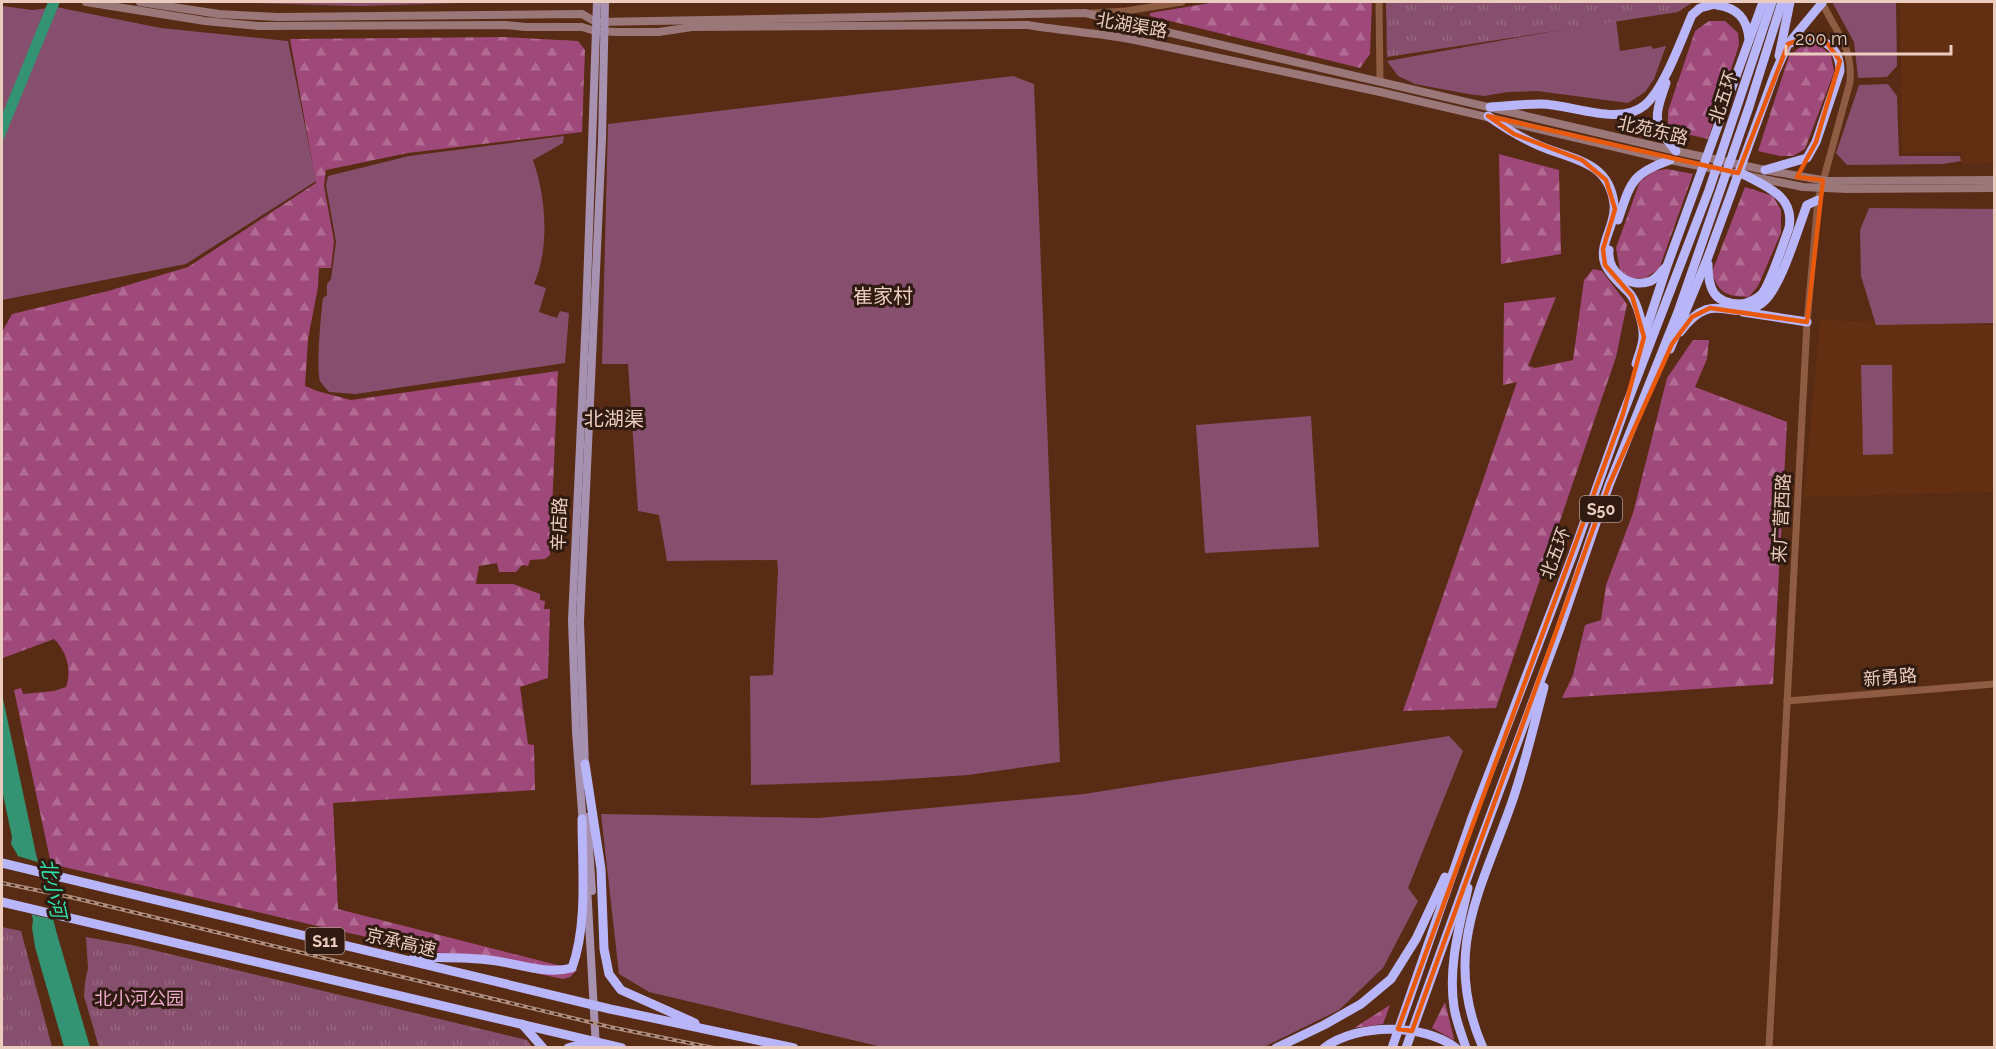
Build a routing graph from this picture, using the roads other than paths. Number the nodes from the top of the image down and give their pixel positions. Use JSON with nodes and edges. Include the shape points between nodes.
{"nodes":[{"id":1,"x":86,"y":2,"type":"edge"},
{"id":2,"x":140,"y":2,"type":"edge"},
{"id":3,"x":597,"y":2,"type":"edge"},
{"id":4,"x":605,"y":2,"type":"edge"},
{"id":5,"x":1182,"y":2,"type":"edge"},
{"id":6,"x":1379,"y":2,"type":"edge"},
{"id":7,"x":1723,"y":2,"type":"edge"},
{"id":8,"x":1763,"y":2,"type":"edge"},
{"id":9,"x":1772,"y":2,"type":"edge"},
{"id":10,"x":1782,"y":2,"type":"edge"},
{"id":11,"x":1790,"y":2,"type":"edge"},
{"id":12,"x":1822,"y":2,"type":"edge"},
{"id":13,"x":1085,"y":13,"type":"junction"},
{"id":14,"x":598,"y":25,"type":"junction"},
{"id":15,"x":605,"y":32,"type":"junction"},
{"id":16,"x":1749,"y":41,"type":"junction"},
{"id":17,"x":1788,"y":44,"type":"junction"},
{"id":18,"x":1775,"y":73,"type":"junction"},
{"id":19,"x":1380,"y":82,"type":"junction"},
{"id":20,"x":1380,"y":92,"type":"joint"},
{"id":21,"x":1489,"y":112,"type":"junction"},
{"id":22,"x":1677,"y":151,"type":"junction"},
{"id":23,"x":1670,"y":160,"type":"junction"},
{"id":24,"x":1766,"y":170,"type":"junction"},
{"id":25,"x":1743,"y":174,"type":"junction"},
{"id":26,"x":1995,"y":180,"type":"edge"},
{"id":27,"x":1914,"y":184,"type":"junction"},
{"id":28,"x":1995,"y":188,"type":"edge"},
{"id":29,"x":1818,"y":200,"type":"junction"},
{"id":30,"x":1708,"y":257,"type":"junction"},
{"id":31,"x":1667,"y":266,"type":"junction"},
{"id":32,"x":1741,"y":312,"type":"junction"},
{"id":33,"x":1807,"y":322,"type":"junction"},
{"id":34,"x":1644,"y":337,"type":"junction"},
{"id":35,"x":1672,"y":344,"type":"junction"},
{"id":36,"x":1639,"y":410,"type":"junction"},
{"id":37,"x":1623,"y":414,"type":"junction"},
{"id":38,"x":580,"y":502,"type":"junction"},
{"id":39,"x":1559,"y":631,"type":"junction"},
{"id":40,"x":1995,"y":684,"type":"edge"},
{"id":41,"x":1787,"y":700,"type":"junction"},
{"id":42,"x":585,"y":764,"type":"junction"},
{"id":43,"x":1473,"y":815,"type":"junction"},
{"id":44,"x":580,"y":823,"type":"junction"},
{"id":45,"x":1477,"y":851,"type":"junction"},
{"id":46,"x":4,"y":864,"type":"edge"},
{"id":47,"x":2,"y":902,"type":"edge"},
{"id":48,"x":393,"y":957,"type":"junction"},
{"id":49,"x":522,"y":1024,"type":"junction"},
{"id":50,"x":708,"y":1030,"type":"junction"},
{"id":51,"x":592,"y":1042,"type":"edge"},
{"id":52,"x":618,"y":1046,"type":"edge"},
{"id":53,"x":1406,"y":1046,"type":"edge"},
{"id":54,"x":543,"y":1047,"type":"edge"},
{"id":55,"x":568,"y":1047,"type":"edge"},
{"id":56,"x":601,"y":1047,"type":"edge"},
{"id":57,"x":794,"y":1047,"type":"edge"},
{"id":58,"x":1276,"y":1047,"type":"edge"},
{"id":59,"x":1324,"y":1047,"type":"edge"},
{"id":60,"x":1392,"y":1047,"type":"edge"},
{"id":61,"x":1456,"y":1047,"type":"edge"},
{"id":62,"x":1466,"y":1047,"type":"edge"},
{"id":63,"x":1483,"y":1047,"type":"edge"},
{"id":64,"x":1769,"y":1047,"type":"edge"}],
"edges":[{"from":1,"to":14,"type":"main road","name":"北湖渠路","via":[[259,26]]},
{"from":2,"to":14,"type":"main road","name":"北湖渠路","via":[[277,18],[582,14]]},
{"from":3,"to":14,"type":"main road","name":"辛店路"},
{"from":4,"to":14,"type":"main road","name":"辛店路"},
{"from":5,"to":13,"type":"street"},
{"from":6,"to":19,"type":"street"},
{"from":7,"to":21,"type":"highway","via":[[1700,8],[1692,15],[1659,89],[1644,106],[1625,115],[1543,104]]},
{"from":8,"to":16,"type":"highway"},
{"from":9,"to":37,"type":"highway","name":"北五环","number":"S50","via":[[1709,190]]},
{"from":10,"to":36,"type":"highway","name":"北五环","number":"S50","via":[[1678,312]]},
{"from":11,"to":18,"type":"highway"},
{"from":12,"to":17,"type":"highway"},
{"from":12,"to":29,"type":"street","name":"来广营西路","via":[[1846,47],[1851,68]]},
{"from":13,"to":14,"type":"main road","name":"北湖渠路"},
{"from":13,"to":19,"type":"main road","name":"北湖渠路"},
{"from":14,"to":15,"type":"main road","name":"辛店路"},
{"from":14,"to":38,"type":"main road","name":"辛店路"},
{"from":15,"to":20,"type":"main road","name":"北湖渠路","via":[[659,32],[692,27],[1028,25],[1135,40]]},
{"from":15,"to":38,"type":"main road","name":"辛店路"},
{"from":16,"to":22,"type":"highway","via":[[1739,12],[1727,7],[1716,5],[1693,19],[1656,120],[1661,133]]},
{"from":16,"to":31,"type":"highway"},
{"from":17,"to":18,"type":"highway"},
{"from":17,"to":24,"type":"highway","via":[[1809,37],[1827,43],[1840,61],[1840,71],[1807,158]]},
{"from":18,"to":30,"type":"highway"},
{"from":19,"to":21,"type":"main road","name":"北苑东路"},
{"from":20,"to":21,"type":"main road","name":"北苑东路"},
{"from":21,"to":22,"type":"main road","name":"北苑东路"},
{"from":21,"to":23,"type":"main road","name":"北苑东路"},
{"from":21,"to":34,"type":"highway","via":[[1514,134],[1582,160],[1606,180],[1615,209],[1603,249],[1605,265],[1632,296]]},
{"from":22,"to":24,"type":"main road","name":"北苑东路"},
{"from":23,"to":25,"type":"main road","name":"北苑东路"},
{"from":23,"to":31,"type":"highway","via":[[1644,170],[1631,183],[1608,255],[1615,272],[1626,281],[1654,280]]},
{"from":24,"to":27,"type":"main road","name":"北苑东路","via":[[1827,181]]},
{"from":25,"to":27,"type":"main road","name":"北苑东路","via":[[1823,189]]},
{"from":25,"to":30,"type":"highway","via":[[1778,194],[1791,218],[1761,294],[1745,304],[1720,300],[1708,279]]},
{"from":26,"to":27,"type":"main road","name":"北苑东路"},
{"from":27,"to":28,"type":"main road","name":"北苑东路"},
{"from":29,"to":32,"type":"highway","via":[[1807,205],[1771,292],[1763,302]]},
{"from":29,"to":33,"type":"street","name":"来广营西路"},
{"from":30,"to":35,"type":"highway"},
{"from":31,"to":34,"type":"highway"},
{"from":32,"to":33,"type":"highway"},
{"from":32,"to":35,"type":"highway","via":[[1721,307],[1701,311]]},
{"from":33,"to":41,"type":"street","name":"来广营西路"},
{"from":34,"to":37,"type":"highway"},
{"from":35,"to":36,"type":"highway"},
{"from":36,"to":39,"type":"highway","name":"北五环","number":"S50"},
{"from":37,"to":43,"type":"highway","name":"北五环","number":"S50"},
{"from":38,"to":42,"type":"main road","name":"辛店路"},
{"from":38,"to":44,"type":"main road","name":"辛店路","via":[[572,620]]},
{"from":39,"to":45,"type":"highway","name":"北五环","number":"S50"},
{"from":39,"to":63,"type":"highway","via":[[1513,800],[1470,917],[1464,956],[1466,994]]},
{"from":40,"to":41,"type":"street","name":"新勇路"},
{"from":41,"to":64,"type":"street","name":"来广营西路"},
{"from":42,"to":50,"type":"highway","via":[[599,849],[609,974],[621,990]]},
{"from":42,"to":56,"type":"main road","name":"辛店路"},
{"from":43,"to":58,"type":"highway","via":[[1416,939],[1391,979],[1361,1004]]},
{"from":43,"to":60,"type":"highway","name":"北五环","number":"S50"},
{"from":44,"to":48,"type":"highway","via":[[580,924],[572,968],[539,970],[489,960]]},
{"from":44,"to":51,"type":"main road","name":"辛店路"},
{"from":45,"to":53,"type":"highway","name":"北五环","number":"S50"},
{"from":45,"to":62,"type":"highway","via":[[1452,973],[1454,1009]]},
{"from":46,"to":48,"type":"highway","name":"京承高速","number":"S11"},
{"from":47,"to":49,"type":"highway","number":"S11"},
{"from":48,"to":50,"type":"highway","name":"京承高速","number":"S11"},
{"from":49,"to":51,"type":"highway","number":"S11"},
{"from":49,"to":54,"type":"highway"},
{"from":50,"to":57,"type":"highway","name":"京承高速","number":"S11"},
{"from":51,"to":52,"type":"highway","number":"S11"},
{"from":51,"to":55,"type":"highway"},
{"from":59,"to":61,"type":"highway","via":[[1354,1034],[1387,1028],[1431,1035]]}]}
